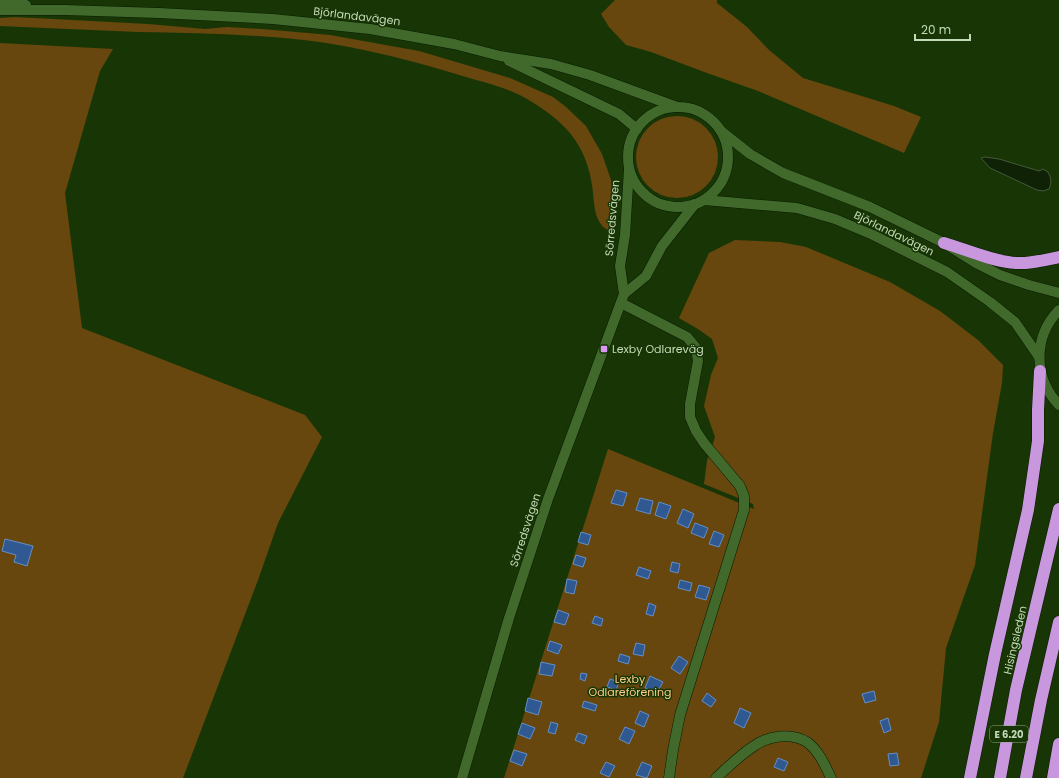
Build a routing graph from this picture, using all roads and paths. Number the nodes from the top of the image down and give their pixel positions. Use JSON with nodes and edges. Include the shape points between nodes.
{"nodes":[{"id":1,"x":0,"y":1,"type":"edge"},
{"id":2,"x":0,"y":10,"type":"edge"},
{"id":3,"x":64,"y":10,"type":"junction"},
{"id":4,"x":500,"y":56,"type":"junction"},
{"id":5,"x":677,"y":107,"type":"junction"},
{"id":6,"x":637,"y":129,"type":"junction"},
{"id":7,"x":721,"y":131,"type":"junction"},
{"id":8,"x":629,"y":169,"type":"junction"},
{"id":9,"x":700,"y":202,"type":"junction"},
{"id":10,"x":944,"y":243,"type":"junction"},
{"id":11,"x":1059,"y":257,"type":"edge"},
{"id":12,"x":1059,"y":293,"type":"edge"},
{"id":13,"x":623,"y":298,"type":"junction"},
{"id":14,"x":1059,"y":310,"type":"edge"},
{"id":15,"x":1039,"y":357,"type":"junction"},
{"id":16,"x":1040,"y":371,"type":"junction"},
{"id":17,"x":1059,"y":405,"type":"edge"},
{"id":18,"x":1059,"y":509,"type":"edge"},
{"id":19,"x":1059,"y":622,"type":"edge"},
{"id":20,"x":1059,"y":744,"type":"edge"},
{"id":21,"x":462,"y":778,"type":"edge"},
{"id":22,"x":669,"y":778,"type":"edge"},
{"id":23,"x":716,"y":778,"type":"edge"},
{"id":24,"x":831,"y":778,"type":"edge"},
{"id":25,"x":970,"y":778,"type":"edge"},
{"id":26,"x":1000,"y":778,"type":"edge"},
{"id":27,"x":1026,"y":778,"type":"edge"},
{"id":28,"x":1053,"y":778,"type":"edge"}],
"edges":[{"from":1,"to":3,"type":"street","name":"Björlandavägen"},
{"from":2,"to":3,"type":"street","name":"Björlandavägen"},
{"from":3,"to":4,"type":"street","name":"Björlandavägen","via":[[225,16],[337,25],[426,38]]},
{"from":4,"to":5,"type":"street","name":"Björlandavägen","via":[[551,64],[590,75]]},
{"from":4,"to":6,"type":"street","name":"Björlandavägen","via":[[619,114]]},
{"from":5,"to":6,"type":"street","via":[[660,110]]},
{"from":5,"to":7,"type":"street","via":[[704,115]]},
{"from":6,"to":8,"type":"street","via":[[628,149]]},
{"from":7,"to":9,"type":"street","via":[[728,152],[725,174],[713,193]]},
{"from":7,"to":10,"type":"street","name":"Björlandavägen","via":[[750,154],[783,173],[870,207]]},
{"from":8,"to":9,"type":"street","via":[[634,182],[643,193],[658,204],[677,207]]},
{"from":8,"to":13,"type":"street","name":"Sörredsvägen","via":[[620,266]]},
{"from":9,"to":13,"type":"street","via":[[662,246],[646,276]]},
{"from":9,"to":15,"type":"street","name":"Björlandavägen","via":[[797,208],[835,219],[873,235],[947,272],[990,302],[1015,322]]},
{"from":10,"to":11,"type":"highway","via":[[1016,263],[1032,263]]},
{"from":10,"to":12,"type":"street","name":"Björlandavägen","via":[[1000,275]]},
{"from":13,"to":21,"type":"street","name":"Sörredsvägen","via":[[548,499],[509,618]]},
{"from":13,"to":22,"type":"street","via":[[687,337],[694,344],[698,361],[690,417],[704,443],[740,486],[744,496],[744,510],[680,715]]},
{"from":14,"to":15,"type":"street","via":[[1045,330]]},
{"from":15,"to":16,"type":"street"},
{"from":16,"to":17,"type":"street","via":[[1049,392]]},
{"from":16,"to":25,"type":"highway","via":[[1038,441],[1028,510]]},
{"from":18,"to":26,"type":"highway","name":"Hisingsleden","number":"E 6.20","via":[[1016,690]]},
{"from":19,"to":27,"type":"highway","number":"E 6.20"},
{"from":20,"to":28,"type":"highway"},
{"from":23,"to":24,"type":"street","via":[[754,745],[772,737],[782,736],[791,736],[807,742],[817,752]]}]}
